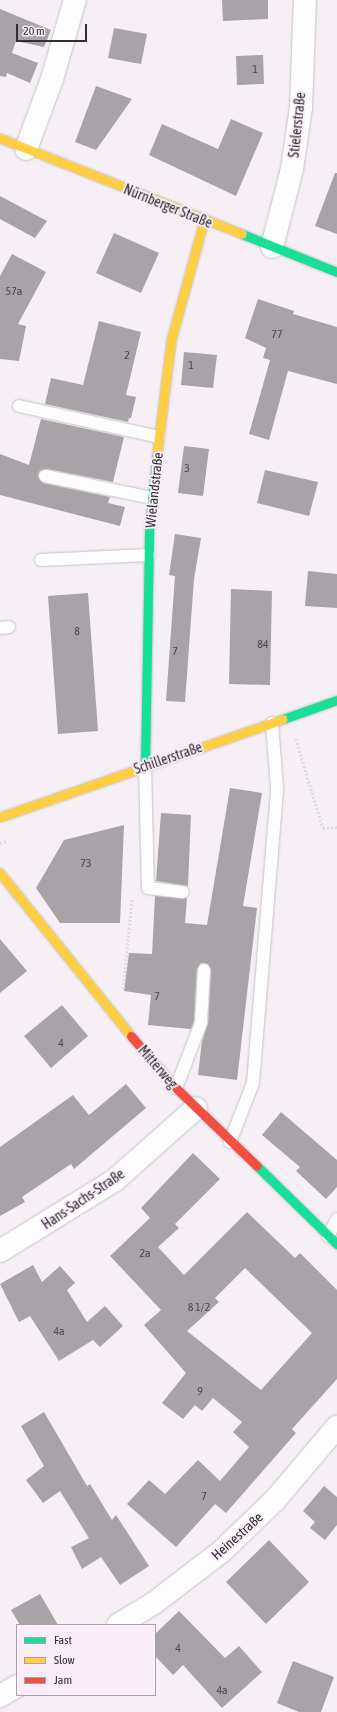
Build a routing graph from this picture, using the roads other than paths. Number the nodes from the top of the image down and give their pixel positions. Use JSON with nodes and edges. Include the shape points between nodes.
{"nodes":[{"id":1,"x":75,"y":0,"type":"edge"},
{"id":2,"x":305,"y":0,"type":"edge"},
{"id":3,"x":0,"y":138,"type":"edge"},
{"id":4,"x":26,"y":149,"type":"junction"},
{"id":5,"x":204,"y":220,"type":"junction"},
{"id":6,"x":272,"y":247,"type":"junction"},
{"id":7,"x":337,"y":272,"type":"edge"},
{"id":8,"x":19,"y":406,"type":"dead end"},
{"id":9,"x":160,"y":437,"type":"junction"},
{"id":10,"x":45,"y":476,"type":"dead end"},
{"id":11,"x":152,"y":498,"type":"junction"},
{"id":12,"x":149,"y":555,"type":"junction"},
{"id":13,"x":41,"y":560,"type":"dead end"},
{"id":14,"x":337,"y":700,"type":"edge"},
{"id":15,"x":272,"y":723,"type":"junction"},
{"id":16,"x":145,"y":766,"type":"junction"},
{"id":17,"x":0,"y":817,"type":"edge"},
{"id":18,"x":0,"y":873,"type":"edge"},
{"id":19,"x":183,"y":892,"type":"dead end"},
{"id":20,"x":204,"y":970,"type":"dead end"},
{"id":21,"x":176,"y":1088,"type":"junction"},
{"id":22,"x":196,"y":1108,"type":"junction"},
{"id":23,"x":230,"y":1142,"type":"junction"},
{"id":24,"x":337,"y":1219,"type":"edge"},
{"id":25,"x":332,"y":1240,"type":"edge"},
{"id":26,"x":0,"y":1251,"type":"edge"},
{"id":27,"x":337,"y":1426,"type":"edge"},
{"id":28,"x":120,"y":1624,"type":"edge"},
{"id":29,"x":16,"y":1687,"type":"edge"},
{"id":30,"x":0,"y":1696,"type":"edge"}],
"edges":[{"from":1,"to":4,"type":"street","via":[[52,79]]},
{"from":2,"to":6,"type":"street","name":"Stielerstraße","via":[[301,107],[292,169]]},
{"from":3,"to":4,"type":"street","name":"Nürnberger Straße"},
{"from":4,"to":5,"type":"street","name":"Nürnberger Straße"},
{"from":5,"to":6,"type":"street","name":"Nürnberger Straße"},
{"from":5,"to":9,"type":"street","name":"Wielandstraße","via":[[171,340]]},
{"from":6,"to":7,"type":"street","name":"Nürnberger Straße"},
{"from":8,"to":9,"type":"lane"},
{"from":9,"to":11,"type":"street","name":"Wielandstraße"},
{"from":10,"to":11,"type":"lane"},
{"from":11,"to":12,"type":"street","name":"Wielandstraße"},
{"from":12,"to":13,"type":"lane"},
{"from":12,"to":16,"type":"street","name":"Wielandstraße"},
{"from":14,"to":15,"type":"street","name":"Schillerstraße"},
{"from":15,"to":16,"type":"street","name":"Schillerstraße"},
{"from":15,"to":23,"type":"lane","via":[[277,788],[253,1083]]},
{"from":16,"to":17,"type":"street","name":"Schillerstraße"},
{"from":16,"to":19,"type":"lane","via":[[148,888]]},
{"from":18,"to":21,"type":"street","name":"Mitterweg","via":[[120,1023]]},
{"from":20,"to":21,"type":"lane","via":[[201,1023]]},
{"from":21,"to":22,"type":"street","name":"Mitterweg"},
{"from":22,"to":23,"type":"street","name":"Mitterweg"},
{"from":22,"to":26,"type":"street","name":"Hans-Sachs-Straße","via":[[115,1180]]},
{"from":23,"to":25,"type":"street","name":"Mitterweg"},
{"from":24,"to":25,"type":"lane"},
{"from":27,"to":28,"type":"street","name":"Heinestraße","via":[[275,1500],[221,1552],[154,1603]]},
{"from":29,"to":30,"type":"street"}]}
